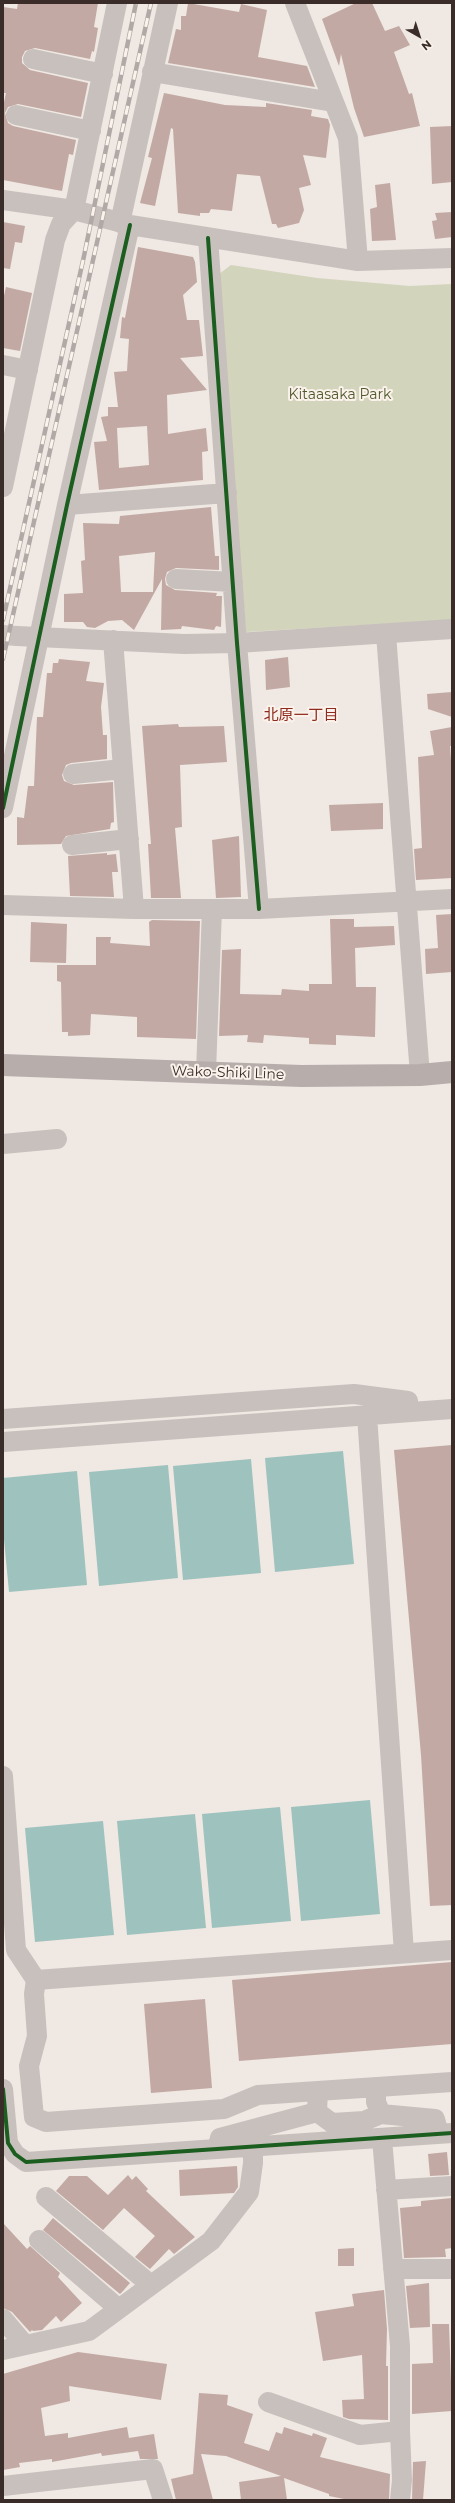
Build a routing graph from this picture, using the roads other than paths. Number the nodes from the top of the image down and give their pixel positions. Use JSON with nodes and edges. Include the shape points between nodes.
{"nodes":[{"id":1,"x":116,"y":3,"type":"edge"},
{"id":2,"x":168,"y":3,"type":"edge"},
{"id":3,"x":300,"y":5,"type":"edge"},
{"id":4,"x":33,"y":59,"type":"dead end"},
{"id":5,"x":152,"y":72,"type":"junction"},
{"id":6,"x":103,"y":74,"type":"junction"},
{"id":7,"x":333,"y":102,"type":"junction"},
{"id":8,"x":16,"y":115,"type":"dead end"},
{"id":9,"x":91,"y":131,"type":"junction"},
{"id":10,"x":3,"y":200,"type":"edge"},
{"id":11,"x":74,"y":210,"type":"junction"},
{"id":12,"x":125,"y":224,"type":"junction"},
{"id":13,"x":208,"y":238,"type":"junction"},
{"id":14,"x":452,"y":258,"type":"edge"},
{"id":15,"x":358,"y":261,"type":"junction"},
{"id":16,"x":3,"y":365,"type":"edge"},
{"id":17,"x":28,"y":370,"type":"junction"},
{"id":18,"x":3,"y":487,"type":"edge"},
{"id":19,"x":227,"y":493,"type":"junction"},
{"id":20,"x":67,"y":505,"type":"junction"},
{"id":21,"x":176,"y":579,"type":"dead end"},
{"id":22,"x":232,"y":582,"type":"junction"},
{"id":23,"x":452,"y":629,"type":"edge"},
{"id":24,"x":386,"y":634,"type":"junction"},
{"id":25,"x":17,"y":636,"type":"tunnel mouth"},
{"id":26,"x":40,"y":636,"type":"junction"},
{"id":27,"x":113,"y":640,"type":"junction"},
{"id":28,"x":237,"y":643,"type":"junction"},
{"id":29,"x":123,"y":769,"type":"junction"},
{"id":30,"x":73,"y":774,"type":"dead end"},
{"id":31,"x":3,"y":808,"type":"edge"},
{"id":32,"x":129,"y":839,"type":"junction"},
{"id":33,"x":72,"y":845,"type":"dead end"},
{"id":34,"x":452,"y":899,"type":"edge"},
{"id":35,"x":405,"y":901,"type":"junction"},
{"id":36,"x":3,"y":905,"type":"edge"},
{"id":37,"x":134,"y":909,"type":"junction"},
{"id":38,"x":212,"y":909,"type":"junction"},
{"id":39,"x":259,"y":909,"type":"junction"},
{"id":40,"x":3,"y":1065,"type":"edge"},
{"id":41,"x":206,"y":1072,"type":"junction"},
{"id":42,"x":452,"y":1072,"type":"edge"},
{"id":43,"x":420,"y":1075,"type":"junction"},
{"id":44,"x":57,"y":1139,"type":"dead end"},
{"id":45,"x":3,"y":1144,"type":"edge"},
{"id":46,"x":452,"y":1410,"type":"edge"},
{"id":47,"x":409,"y":1412,"type":"junction"},
{"id":48,"x":368,"y":1415,"type":"junction"},
{"id":49,"x":3,"y":1419,"type":"edge"},
{"id":50,"x":3,"y":1442,"type":"edge"},
{"id":51,"x":3,"y":1776,"type":"edge"},
{"id":52,"x":452,"y":1950,"type":"edge"},
{"id":53,"x":404,"y":1953,"type":"junction"},
{"id":54,"x":36,"y":1980,"type":"junction"},
{"id":55,"x":452,"y":2082,"type":"edge"},
{"id":56,"x":376,"y":2087,"type":"junction"},
{"id":57,"x":3,"y":2089,"type":"edge"},
{"id":58,"x":318,"y":2091,"type":"junction"},
{"id":59,"x":317,"y":2112,"type":"junction"},
{"id":60,"x":381,"y":2114,"type":"junction"},
{"id":61,"x":445,"y":2134,"type":"edge"},
{"id":62,"x":382,"y":2139,"type":"junction"},
{"id":63,"x":253,"y":2147,"type":"junction"},
{"id":64,"x":217,"y":2150,"type":"junction"},
{"id":65,"x":452,"y":2186,"type":"edge"},
{"id":66,"x":386,"y":2190,"type":"junction"},
{"id":67,"x":46,"y":2197,"type":"dead end"},
{"id":68,"x":39,"y":2240,"type":"dead end"},
{"id":69,"x":393,"y":2269,"type":"junction"},
{"id":70,"x":452,"y":2269,"type":"edge"},
{"id":71,"x":151,"y":2285,"type":"junction"},
{"id":72,"x":119,"y":2309,"type":"junction"},
{"id":73,"x":3,"y":2319,"type":"edge"},
{"id":74,"x":25,"y":2345,"type":"junction"},
{"id":75,"x":3,"y":2350,"type":"edge"},
{"id":76,"x":268,"y":2402,"type":"dead end"},
{"id":77,"x":400,"y":2431,"type":"junction"},
{"id":78,"x":3,"y":2486,"type":"edge"},
{"id":79,"x":163,"y":2500,"type":"edge"},
{"id":80,"x":400,"y":2500,"type":"edge"}],
"edges":[{"from":1,"to":6,"type":"street"},
{"from":2,"to":5,"type":"street"},
{"from":3,"to":7,"type":"street"},
{"from":4,"to":6,"type":"street"},
{"from":5,"to":7,"type":"street"},
{"from":5,"to":12,"type":"street"},
{"from":6,"to":9,"type":"street"},
{"from":7,"to":15,"type":"street","via":[[348,138]]},
{"from":8,"to":9,"type":"street"},
{"from":9,"to":11,"type":"street"},
{"from":10,"to":11,"type":"street"},
{"from":11,"to":12,"type":"street"},
{"from":11,"to":17,"type":"street","via":[[61,224],[55,240]]},
{"from":12,"to":13,"type":"street"},
{"from":12,"to":20,"type":"street"},
{"from":13,"to":15,"type":"street"},
{"from":13,"to":19,"type":"street"},
{"from":14,"to":15,"type":"street"},
{"from":16,"to":17,"type":"street"},
{"from":17,"to":18,"type":"street"},
{"from":19,"to":20,"type":"street"},
{"from":19,"to":22,"type":"street"},
{"from":20,"to":26,"type":"street"},
{"from":21,"to":22,"type":"street"},
{"from":22,"to":28,"type":"street"},
{"from":23,"to":24,"type":"street"},
{"from":24,"to":28,"type":"street"},
{"from":24,"to":35,"type":"street"},
{"from":25,"to":26,"type":"street"},
{"from":26,"to":27,"type":"street"},
{"from":26,"to":31,"type":"street"},
{"from":27,"to":28,"type":"street","via":[[184,644]]},
{"from":27,"to":29,"type":"street"},
{"from":28,"to":39,"type":"street"},
{"from":29,"to":30,"type":"street"},
{"from":29,"to":32,"type":"street"},
{"from":32,"to":33,"type":"street"},
{"from":32,"to":37,"type":"street"},
{"from":34,"to":35,"type":"street"},
{"from":35,"to":39,"type":"street"},
{"from":35,"to":43,"type":"street"},
{"from":36,"to":37,"type":"street"},
{"from":37,"to":38,"type":"street"},
{"from":38,"to":39,"type":"street"},
{"from":38,"to":41,"type":"street"},
{"from":40,"to":41,"type":"main road","name":"Wako-Shiki Line"},
{"from":41,"to":43,"type":"main road","name":"Wako-Shiki Line","via":[[301,1076]]},
{"from":42,"to":43,"type":"main road","name":"Wako-Shiki Line"},
{"from":44,"to":45,"type":"street"},
{"from":46,"to":47,"type":"street"},
{"from":47,"to":48,"type":"street"},
{"from":47,"to":49,"type":"street","via":[[408,1401],[354,1394]]},
{"from":48,"to":50,"type":"street"},
{"from":48,"to":53,"type":"street"},
{"from":51,"to":54,"type":"street","via":[[16,1950]]},
{"from":52,"to":53,"type":"street"},
{"from":53,"to":54,"type":"street"},
{"from":54,"to":58,"type":"street","via":[[34,1994],[37,2036],[29,2066],[34,2117],[46,2122],[224,2109],[258,2095]]},
{"from":55,"to":56,"type":"street"},
{"from":56,"to":58,"type":"street"},
{"from":56,"to":60,"type":"street","via":[[376,2102]]},
{"from":57,"to":64,"type":"street","via":[[8,2143],[15,2154],[26,2162]]},
{"from":58,"to":59,"type":"street"},
{"from":59,"to":60,"type":"street","via":[[332,2123],[364,2121]]},
{"from":59,"to":64,"type":"street","via":[[220,2138]]},
{"from":60,"to":61,"type":"street","via":[[435,2119]]},
{"from":61,"to":62,"type":"street"},
{"from":62,"to":63,"type":"street"},
{"from":62,"to":66,"type":"street"},
{"from":63,"to":64,"type":"street"},
{"from":63,"to":71,"type":"street","via":[[249,2192],[211,2241]]},
{"from":65,"to":66,"type":"street"},
{"from":66,"to":69,"type":"street"},
{"from":67,"to":71,"type":"street"},
{"from":68,"to":72,"type":"street"},
{"from":69,"to":70,"type":"street"},
{"from":69,"to":77,"type":"street","via":[[400,2346]]},
{"from":71,"to":72,"type":"street"},
{"from":72,"to":74,"type":"street","via":[[89,2331]]},
{"from":73,"to":74,"type":"street"},
{"from":74,"to":75,"type":"street"},
{"from":76,"to":77,"type":"street","via":[[360,2435]]},
{"from":77,"to":80,"type":"street"},
{"from":78,"to":79,"type":"street","via":[[153,2469]]}]}
